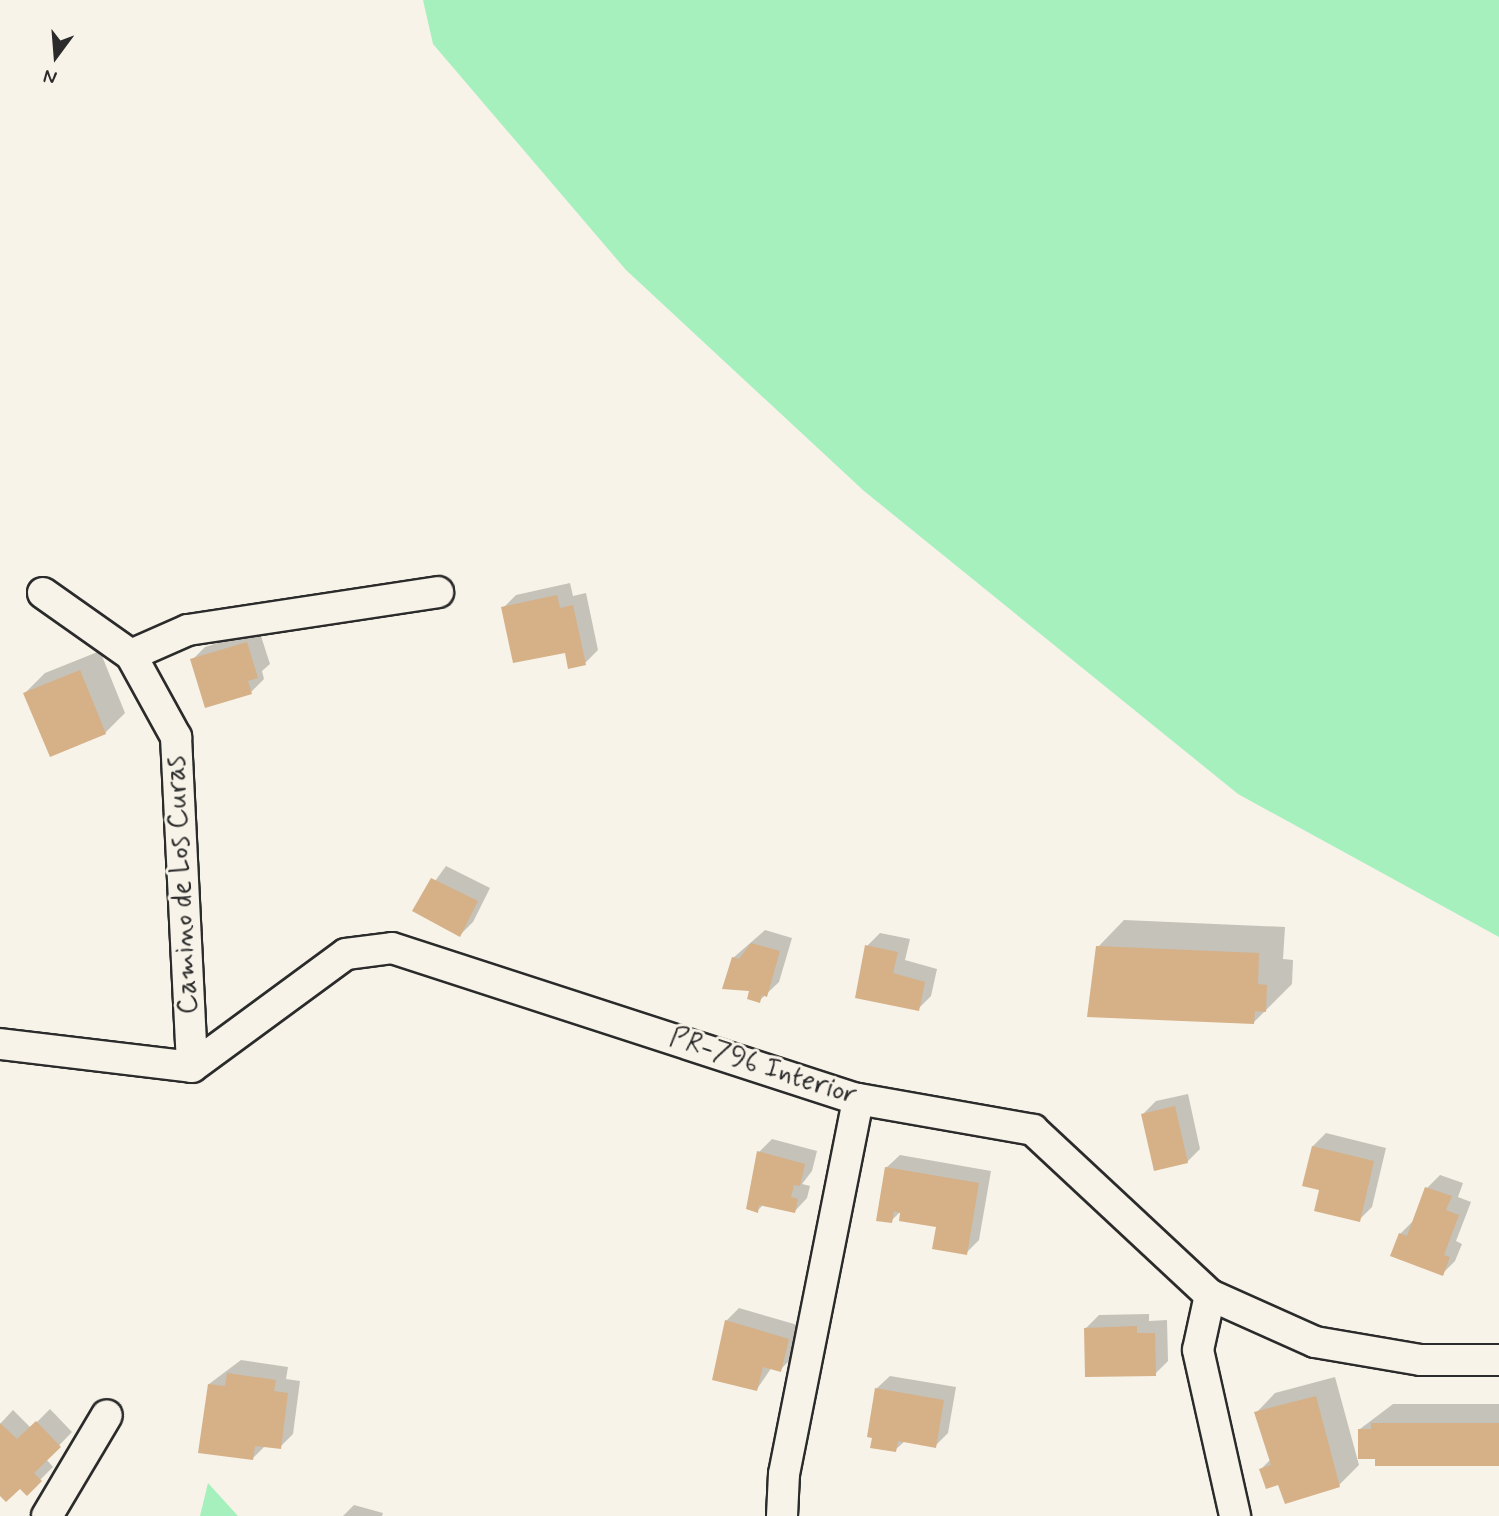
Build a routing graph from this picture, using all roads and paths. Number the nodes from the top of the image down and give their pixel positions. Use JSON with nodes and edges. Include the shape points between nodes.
{"nodes":[{"id":1,"x":438,"y":592,"type":"dead end"},
{"id":2,"x":43,"y":593,"type":"dead end"},
{"id":3,"x":131,"y":655,"type":"junction"},
{"id":4,"x":0,"y":1044,"type":"edge"},
{"id":5,"x":192,"y":1067,"type":"junction"},
{"id":6,"x":858,"y":1099,"type":"junction"},
{"id":7,"x":1210,"y":1295,"type":"junction"},
{"id":8,"x":1499,"y":1360,"type":"edge"},
{"id":9,"x":107,"y":1415,"type":"dead end"},
{"id":10,"x":47,"y":1516,"type":"edge"},
{"id":11,"x":782,"y":1516,"type":"edge"},
{"id":12,"x":1235,"y":1516,"type":"edge"}],
"edges":[{"from":1,"to":3,"type":"street","via":[[188,630]]},
{"from":2,"to":3,"type":"street","name":"Camino de Los Curas"},
{"from":3,"to":5,"type":"street","name":"Camino de Los Curas","via":[[176,737]]},
{"from":4,"to":5,"type":"street"},
{"from":5,"to":6,"type":"street","name":"PR-796 Interior","via":[[346,954],[392,948]]},
{"from":6,"to":7,"type":"street","name":"PR-796 Interior","via":[[1033,1130]]},
{"from":6,"to":11,"type":"street","via":[[784,1474]]},
{"from":7,"to":8,"type":"street","name":"PR-796 Interior","via":[[1315,1342],[1420,1360]]},
{"from":7,"to":12,"type":"street","via":[[1198,1350]]},
{"from":9,"to":10,"type":"street"}]}
